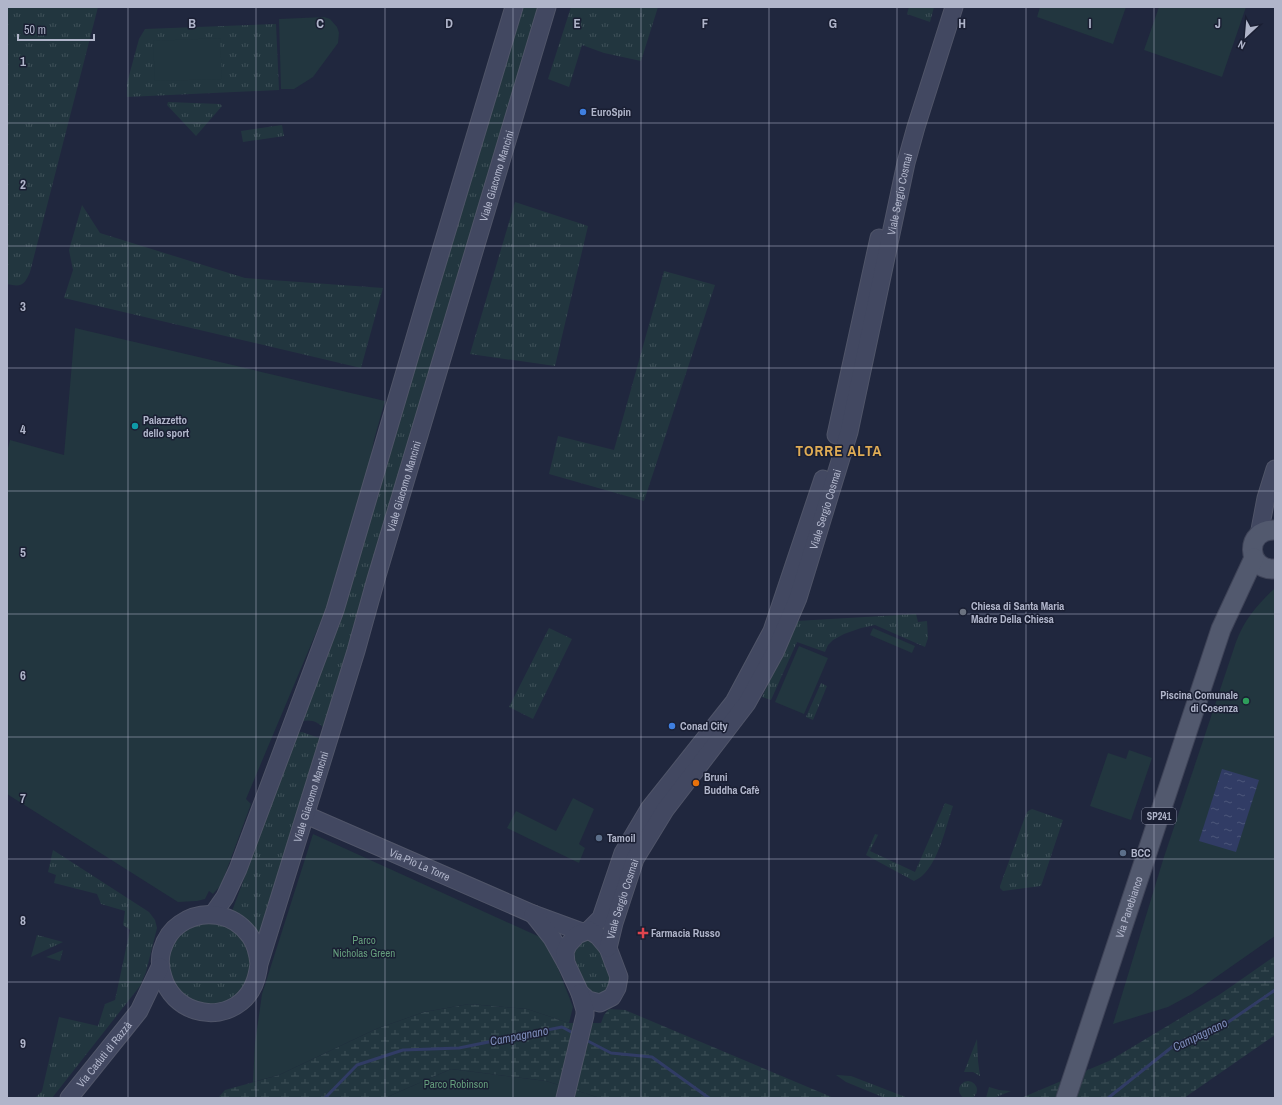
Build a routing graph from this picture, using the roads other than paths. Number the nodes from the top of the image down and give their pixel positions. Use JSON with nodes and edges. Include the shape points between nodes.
{"nodes":[{"id":1,"x":514,"y":7,"type":"edge"},
{"id":2,"x":547,"y":7,"type":"edge"},
{"id":3,"x":945,"y":7,"type":"edge"},
{"id":4,"x":954,"y":7,"type":"edge"},
{"id":5,"x":1275,"y":469,"type":"edge"},
{"id":6,"x":1266,"y":498,"type":"junction"},
{"id":7,"x":1275,"y":517,"type":"edge"},
{"id":8,"x":1267,"y":532,"type":"edge"},
{"id":9,"x":1254,"y":558,"type":"junction"},
{"id":10,"x":1274,"y":569,"type":"edge"},
{"id":11,"x":1233,"y":603,"type":"junction"},
{"id":12,"x":306,"y":815,"type":"junction"},
{"id":13,"x":213,"y":914,"type":"junction"},
{"id":14,"x":533,"y":914,"type":"junction"},
{"id":15,"x":586,"y":931,"type":"junction"},
{"id":16,"x":608,"y":948,"type":"junction"},
{"id":17,"x":566,"y":963,"type":"junction"},
{"id":18,"x":259,"y":964,"type":"junction"},
{"id":19,"x":160,"y":967,"type":"junction"},
{"id":20,"x":177,"y":1001,"type":"junction"},
{"id":21,"x":139,"y":1011,"type":"junction"},
{"id":22,"x":593,"y":1011,"type":"junction"},
{"id":23,"x":69,"y":1098,"type":"edge"},
{"id":24,"x":565,"y":1098,"type":"edge"},
{"id":25,"x":576,"y":1098,"type":"edge"},
{"id":26,"x":1066,"y":1098,"type":"edge"}],
"edges":[{"from":1,"to":13,"type":"street","via":[[335,610],[238,869],[225,897]]},
{"from":2,"to":12,"type":"street","name":"Viale Giacomo Mancini"},
{"from":3,"to":15,"type":"street","name":"Viale Sergio Cosmai","via":[[896,159],[834,444],[772,631],[734,702],[650,809],[623,853],[601,918]]},
{"from":4,"to":16,"type":"street","name":"Viale Sergio Cosmai","via":[[906,163],[849,432],[798,598],[775,652],[747,703],[665,810],[635,859]]},
{"from":5,"to":6,"type":"street"},
{"from":6,"to":7,"type":"street"},
{"from":6,"to":8,"type":"street"},
{"from":8,"to":9,"type":"main road","name":"Via Panebianco","via":[[1253,545]]},
{"from":9,"to":10,"type":"main road","via":[[1262,566]]},
{"from":9,"to":11,"type":"main road","name":"Via Panebianco"},
{"from":10,"to":11,"type":"main road","name":"Via Panebianco"},
{"from":11,"to":26,"type":"main road","name":"Via Panebianco","number":"SP241","via":[[1221,629]]},
{"from":12,"to":14,"type":"street","name":"Via Pio La Torre"},
{"from":12,"to":18,"type":"street","name":"Viale Giacomo Mancini"},
{"from":13,"to":18,"type":"street","name":"Viale Giacomo Mancini","via":[[228,918],[251,936]]},
{"from":13,"to":19,"type":"street","name":"Viale Giacomo Mancini","via":[[196,916],[177,926],[164,944],[160,955]]},
{"from":14,"to":15,"type":"street","name":"Via Pio La Torre"},
{"from":14,"to":17,"type":"street","name":"Via Pio La Torre","via":[[552,938]]},
{"from":15,"to":16,"type":"street","via":[[598,936]]},
{"from":15,"to":17,"type":"street","name":"Viale Sergio Cosmai","via":[[577,934],[568,945],[565,952]]},
{"from":16,"to":22,"type":"street","via":[[619,977],[617,988],[612,997]]},
{"from":17,"to":22,"type":"street","name":"Via Pio La Torre","via":[[585,1010]]},
{"from":18,"to":20,"type":"street","name":"Viale Giacomo Mancini","via":[[257,978],[250,991],[241,1002],[226,1010],[208,1013],[192,1010]]},
{"from":19,"to":20,"type":"street","name":"Viale Giacomo Mancini","via":[[165,986]]},
{"from":19,"to":21,"type":"street","name":"Via Caduti di Razzà"},
{"from":20,"to":21,"type":"street","name":"Via Caduti di Razzà","via":[[158,998]]},
{"from":21,"to":23,"type":"street","name":"Via Caduti di Razzà"},
{"from":22,"to":24,"type":"street"},
{"from":22,"to":25,"type":"street"}]}
